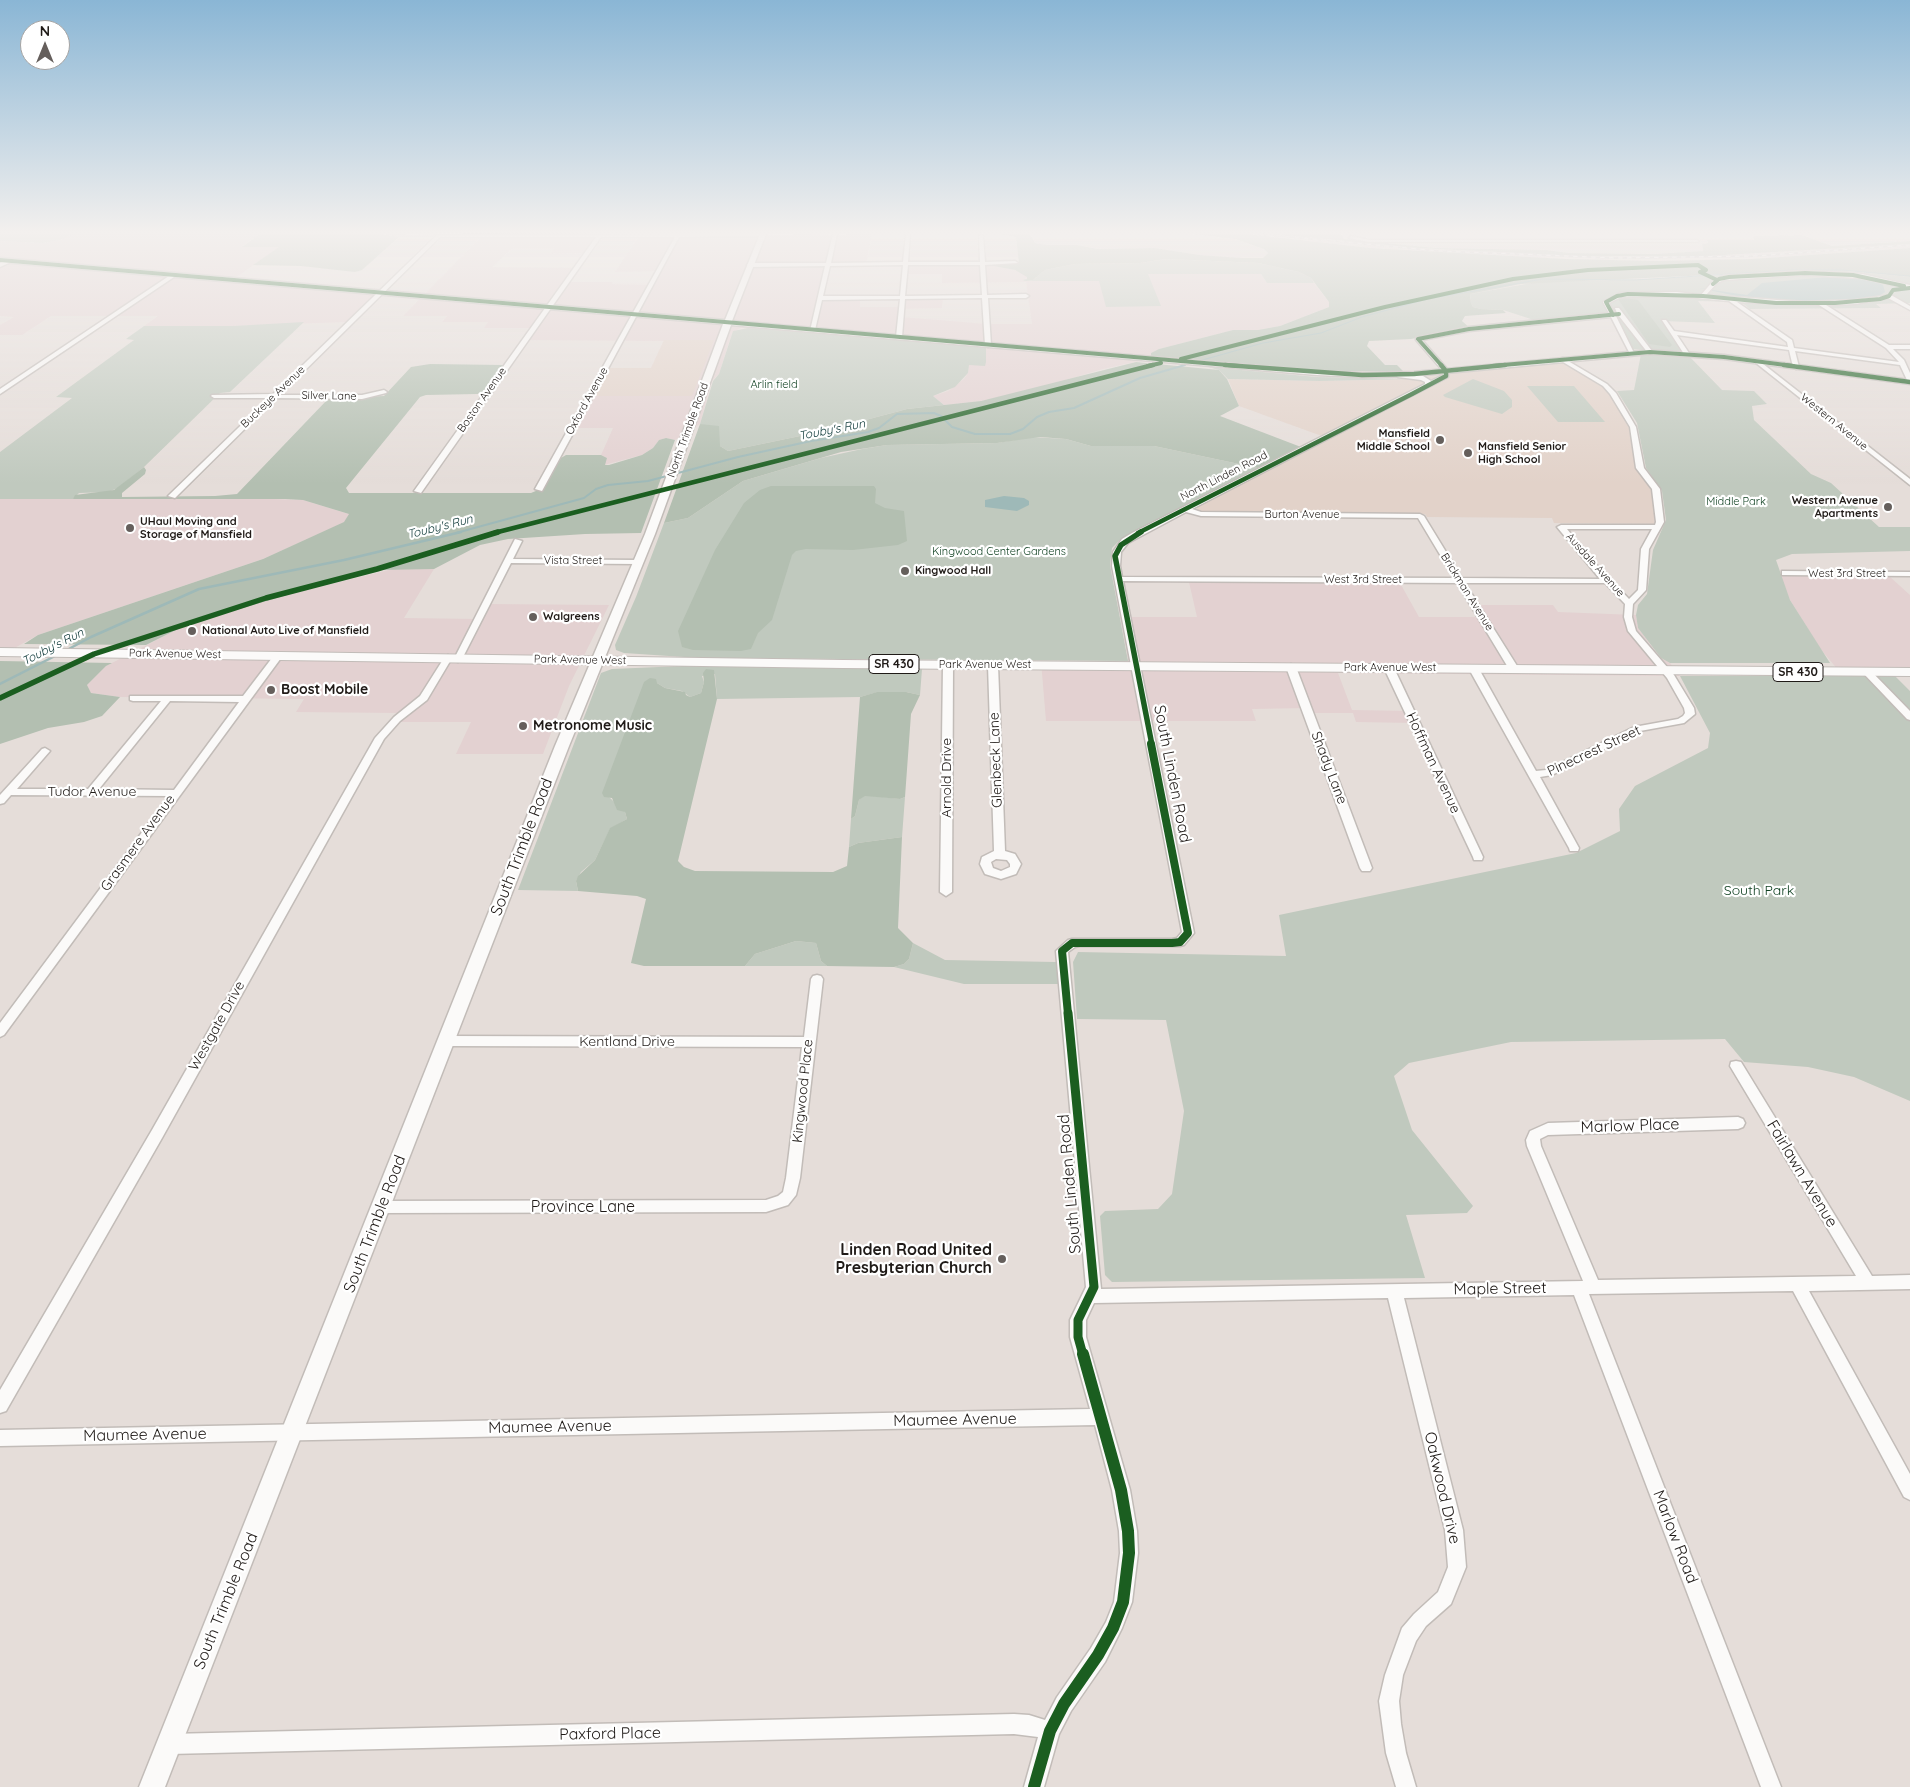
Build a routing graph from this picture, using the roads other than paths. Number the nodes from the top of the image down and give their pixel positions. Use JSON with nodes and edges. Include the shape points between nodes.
{"nodes":[{"id":1,"x":111,"y":317,"type":"edge"},
{"id":2,"x":356,"y":317,"type":"edge"},
{"id":3,"x":541,"y":317,"type":"edge"},
{"id":4,"x":634,"y":317,"type":"edge"},
{"id":5,"x":663,"y":317,"type":"edge"},
{"id":6,"x":730,"y":317,"type":"edge"},
{"id":7,"x":815,"y":317,"type":"edge"},
{"id":8,"x":901,"y":317,"type":"edge"},
{"id":9,"x":986,"y":317,"type":"edge"},
{"id":10,"x":1588,"y":317,"type":"edge"},
{"id":11,"x":1614,"y":317,"type":"edge"},
{"id":12,"x":1623,"y":317,"type":"edge"},
{"id":13,"x":1756,"y":317,"type":"edge"},
{"id":14,"x":1841,"y":317,"type":"edge"},
{"id":15,"x":1664,"y":321,"type":"dead end"},
{"id":16,"x":728,"y":323,"type":"junction"},
{"id":17,"x":812,"y":330,"type":"junction"},
{"id":18,"x":1673,"y":333,"type":"junction"},
{"id":19,"x":899,"y":337,"type":"junction"},
{"id":20,"x":988,"y":345,"type":"junction"},
{"id":21,"x":1888,"y":347,"type":"junction"},
{"id":22,"x":1910,"y":347,"type":"edge"},
{"id":23,"x":1793,"y":349,"type":"junction"},
{"id":24,"x":1632,"y":352,"type":"junction"},
{"id":25,"x":1650,"y":352,"type":"junction"},
{"id":26,"x":1682,"y":353,"type":"junction"},
{"id":27,"x":1561,"y":359,"type":"junction"},
{"id":28,"x":1758,"y":362,"type":"junction"},
{"id":29,"x":1903,"y":364,"type":"junction"},
{"id":30,"x":1796,"y":367,"type":"junction"},
{"id":31,"x":1446,"y":371,"type":"junction"},
{"id":32,"x":1398,"y":375,"type":"junction"},
{"id":33,"x":1910,"y":381,"type":"edge"},
{"id":34,"x":1428,"y":385,"type":"junction"},
{"id":35,"x":0,"y":392,"type":"edge"},
{"id":36,"x":384,"y":392,"type":"dead end"},
{"id":37,"x":214,"y":396,"type":"dead end"},
{"id":38,"x":274,"y":396,"type":"junction"},
{"id":39,"x":1908,"y":480,"type":"edge"},
{"id":40,"x":539,"y":488,"type":"dead end"},
{"id":41,"x":418,"y":491,"type":"dead end"},
{"id":42,"x":172,"y":496,"type":"dead end"},
{"id":43,"x":1184,"y":509,"type":"junction"},
{"id":44,"x":1420,"y":516,"type":"joint"},
{"id":45,"x":1658,"y":527,"type":"junction"},
{"id":46,"x":518,"y":541,"type":"dead end"},
{"id":47,"x":508,"y":561,"type":"junction"},
{"id":48,"x":638,"y":562,"type":"junction"},
{"id":49,"x":1785,"y":573,"type":"dead end"},
{"id":50,"x":1910,"y":574,"type":"edge"},
{"id":51,"x":1119,"y":579,"type":"junction"},
{"id":52,"x":1459,"y":580,"type":"junction"},
{"id":53,"x":1609,"y":583,"type":"junction"},
{"id":54,"x":1641,"y":592,"type":"junction"},
{"id":55,"x":1629,"y":604,"type":"junction"},
{"id":56,"x":4,"y":652,"type":"edge"},
{"id":57,"x":278,"y":656,"type":"junction"},
{"id":58,"x":453,"y":658,"type":"junction"},
{"id":59,"x":597,"y":661,"type":"junction"},
{"id":60,"x":948,"y":665,"type":"junction"},
{"id":61,"x":993,"y":665,"type":"junction"},
{"id":62,"x":1137,"y":666,"type":"junction"},
{"id":63,"x":1292,"y":668,"type":"junction"},
{"id":64,"x":1389,"y":668,"type":"junction"},
{"id":65,"x":1474,"y":669,"type":"junction"},
{"id":66,"x":1514,"y":669,"type":"junction"},
{"id":67,"x":1664,"y":670,"type":"junction"},
{"id":68,"x":1867,"y":672,"type":"junction"},
{"id":69,"x":1910,"y":672,"type":"edge"},
{"id":70,"x":133,"y":698,"type":"dead end"},
{"id":71,"x":168,"y":698,"type":"junction"},
{"id":72,"x":245,"y":699,"type":"junction"},
{"id":73,"x":1910,"y":717,"type":"edge"},
{"id":74,"x":45,"y":751,"type":"dead end"},
{"id":75,"x":1534,"y":775,"type":"junction"},
{"id":76,"x":8,"y":792,"type":"junction"},
{"id":77,"x":91,"y":792,"type":"junction"},
{"id":78,"x":175,"y":793,"type":"junction"},
{"id":79,"x":0,"y":800,"type":"edge"},
{"id":80,"x":1574,"y":848,"type":"dead end"},
{"id":81,"x":1000,"y":854,"type":"dead end"},
{"id":82,"x":1478,"y":857,"type":"dead end"},
{"id":83,"x":1366,"y":868,"type":"dead end"},
{"id":84,"x":946,"y":892,"type":"dead end"},
{"id":85,"x":816,"y":979,"type":"dead end"},
{"id":86,"x":0,"y":1032,"type":"edge"},
{"id":87,"x":446,"y":1041,"type":"junction"},
{"id":88,"x":808,"y":1042,"type":"junction"},
{"id":89,"x":1736,"y":1066,"type":"dead end"},
{"id":90,"x":1738,"y":1123,"type":"dead end"},
{"id":91,"x":1534,"y":1146,"type":"joint"},
{"id":92,"x":783,"y":1201,"type":"joint"},
{"id":93,"x":382,"y":1207,"type":"junction"},
{"id":94,"x":1868,"y":1282,"type":"junction"},
{"id":95,"x":1910,"y":1282,"type":"edge"},
{"id":96,"x":1797,"y":1284,"type":"junction"},
{"id":97,"x":1586,"y":1288,"type":"junction"},
{"id":98,"x":1394,"y":1290,"type":"junction"},
{"id":99,"x":1090,"y":1296,"type":"junction"},
{"id":100,"x":0,"y":1405,"type":"edge"},
{"id":101,"x":1100,"y":1417,"type":"junction"},
{"id":102,"x":293,"y":1431,"type":"junction"},
{"id":103,"x":0,"y":1438,"type":"edge"},
{"id":104,"x":1910,"y":1490,"type":"edge"},
{"id":105,"x":1050,"y":1731,"type":"junction"},
{"id":106,"x":169,"y":1744,"type":"junction"},
{"id":107,"x":152,"y":1787,"type":"edge"},
{"id":108,"x":1034,"y":1787,"type":"edge"},
{"id":109,"x":1406,"y":1787,"type":"edge"},
{"id":110,"x":1771,"y":1787,"type":"edge"}],
"edges":[{"from":1,"to":35,"type":"street"},
{"from":2,"to":38,"type":"street","name":"Buckeye Avenue"},
{"from":3,"to":41,"type":"street","name":"Boston Avenue"},
{"from":4,"to":40,"type":"street","name":"Oxford Avenue"},
{"from":5,"to":16,"type":"main road"},
{"from":6,"to":16,"type":"main road","name":"North Trimble Road"},
{"from":7,"to":17,"type":"street"},
{"from":8,"to":19,"type":"street"},
{"from":9,"to":20,"type":"street"},
{"from":10,"to":31,"type":"street","via":[[1469,329],[1418,339]]},
{"from":11,"to":24,"type":"street"},
{"from":12,"to":25,"type":"street"},
{"from":13,"to":23,"type":"street","via":[[1790,341]]},
{"from":14,"to":21,"type":"street"},
{"from":15,"to":18,"type":"street"},
{"from":16,"to":17,"type":"main road"},
{"from":16,"to":48,"type":"main road","name":"North Trimble Road"},
{"from":17,"to":19,"type":"main road"},
{"from":18,"to":23,"type":"street"},
{"from":18,"to":26,"type":"street"},
{"from":19,"to":20,"type":"main road"},
{"from":20,"to":32,"type":"main road","via":[[1339,375]]},
{"from":21,"to":22,"type":"street"},
{"from":21,"to":29,"type":"street"},
{"from":23,"to":29,"type":"street"},
{"from":23,"to":30,"type":"street"},
{"from":24,"to":25,"type":"main road"},
{"from":24,"to":27,"type":"main road"},
{"from":25,"to":26,"type":"main road"},
{"from":26,"to":28,"type":"main road"},
{"from":27,"to":31,"type":"main road"},
{"from":27,"to":45,"type":"street","via":[[1611,390],[1629,419],[1640,468],[1654,484],[1657,493]]},
{"from":28,"to":30,"type":"main road"},
{"from":28,"to":39,"type":"street","name":"Western Avenue"},
{"from":29,"to":33,"type":"street"},
{"from":30,"to":33,"type":"main road"},
{"from":31,"to":32,"type":"main road"},
{"from":31,"to":34,"type":"street","name":"North Linden Road","via":[[1446,376]]},
{"from":32,"to":34,"type":"street","via":[[1423,378]]},
{"from":34,"to":43,"type":"street","name":"North Linden Road"},
{"from":36,"to":38,"type":"street","name":"Silver Lane","via":[[362,397]]},
{"from":37,"to":38,"type":"street","name":"Silver Lane"},
{"from":38,"to":42,"type":"street","name":"Buckeye Avenue"},
{"from":43,"to":44,"type":"street","name":"Burton Avenue","via":[[1201,514]]},
{"from":43,"to":51,"type":"street","name":"North Linden Road","via":[[1122,545],[1115,556]]},
{"from":44,"to":52,"type":"street","name":"Brickman Avenue"},
{"from":45,"to":53,"type":"street","name":"Ausdale Avenue","via":[[1561,526]]},
{"from":45,"to":54,"type":"street","via":[[1644,554]]},
{"from":46,"to":47,"type":"street"},
{"from":47,"to":48,"type":"street","name":"Vista Street"},
{"from":47,"to":58,"type":"street"},
{"from":48,"to":59,"type":"main road","name":"North Trimble Road"},
{"from":49,"to":50,"type":"street","name":"West 3rd Street"},
{"from":51,"to":52,"type":"street","name":"West 3rd Street"},
{"from":51,"to":62,"type":"street","name":"North Linden Road"},
{"from":52,"to":53,"type":"street","name":"West 3rd Street"},
{"from":52,"to":66,"type":"street","name":"Brickman Avenue"},
{"from":53,"to":54,"type":"street","name":"West 3rd Street","via":[[1629,593]]},
{"from":53,"to":55,"type":"street","name":"Ausdale Avenue"},
{"from":54,"to":55,"type":"street"},
{"from":55,"to":67,"type":"street","via":[[1627,612],[1632,630]]},
{"from":56,"to":57,"type":"main road","name":"Park Avenue West","number":"SR 430"},
{"from":57,"to":58,"type":"main road","name":"Park Avenue West","number":"SR 430"},
{"from":57,"to":72,"type":"street","name":"Grasmere Avenue"},
{"from":58,"to":59,"type":"main road","name":"Park Avenue West","number":"SR 430"},
{"from":58,"to":100,"type":"street","name":"Westgate Drive","via":[[424,698],[396,719],[380,738]]},
{"from":59,"to":60,"type":"main road","name":"Park Avenue West","number":"SR 430"},
{"from":59,"to":87,"type":"main road","name":"South Trimble Road"},
{"from":60,"to":61,"type":"main road","name":"Park Avenue West","number":"SR 430"},
{"from":60,"to":84,"type":"street","name":"Arnold Drive"},
{"from":61,"to":62,"type":"main road","name":"Park Avenue West","number":"SR 430"},
{"from":61,"to":81,"type":"street","name":"Glenbeck Lane"},
{"from":62,"to":63,"type":"main road","name":"Park Avenue West","number":"SR 430"},
{"from":62,"to":99,"type":"street","name":"South Linden Road","via":[[1188,933],[1180,942],[1080,942],[1062,951],[1094,1287]]},
{"from":63,"to":64,"type":"main road","name":"Park Avenue West","number":"SR 430"},
{"from":63,"to":83,"type":"street","name":"Shady Lane"},
{"from":64,"to":65,"type":"main road","name":"Park Avenue West","number":"SR 430"},
{"from":64,"to":82,"type":"street","name":"Hoffman Avenue"},
{"from":65,"to":66,"type":"main road","name":"Park Avenue West","number":"SR 430"},
{"from":65,"to":75,"type":"street"},
{"from":66,"to":67,"type":"main road","name":"Park Avenue West","number":"SR 430"},
{"from":67,"to":68,"type":"main road","name":"Park Avenue West","number":"SR 430"},
{"from":67,"to":75,"type":"street","name":"Pinecrest Street","via":[[1689,708],[1690,714],[1686,718],[1637,729],[1548,774]]},
{"from":68,"to":69,"type":"main road","name":"Park Avenue West","number":"SR 430"},
{"from":68,"to":73,"type":"street"},
{"from":70,"to":71,"type":"street"},
{"from":71,"to":72,"type":"street"},
{"from":71,"to":77,"type":"street"},
{"from":72,"to":78,"type":"street","name":"Grasmere Avenue"},
{"from":74,"to":76,"type":"street"},
{"from":75,"to":80,"type":"street"},
{"from":76,"to":77,"type":"street","name":"Tudor Avenue"},
{"from":76,"to":79,"type":"street"},
{"from":77,"to":78,"type":"street","name":"Tudor Avenue"},
{"from":78,"to":86,"type":"street","name":"Grasmere Avenue"},
{"from":85,"to":88,"type":"street","name":"Kingwood Place"},
{"from":87,"to":88,"type":"street","name":"Kentland Drive"},
{"from":87,"to":93,"type":"main road","name":"South Trimble Road"},
{"from":88,"to":92,"type":"street","name":"Kingwood Place","via":[[793,1178]]},
{"from":89,"to":94,"type":"street","name":"Fairlawn Avenue"},
{"from":90,"to":91,"type":"street","name":"Marlow Place","via":[[1548,1129],[1536,1135]]},
{"from":91,"to":97,"type":"street","name":"Marlow Road"},
{"from":92,"to":93,"type":"street","name":"Province Lane","via":[[766,1206]]},
{"from":93,"to":102,"type":"main road","name":"South Trimble Road"},
{"from":94,"to":95,"type":"street","name":"Maple Street"},
{"from":94,"to":96,"type":"street","name":"Maple Street"},
{"from":96,"to":97,"type":"street","name":"Maple Street"},
{"from":96,"to":104,"type":"street"},
{"from":97,"to":98,"type":"street","name":"Maple Street"},
{"from":97,"to":110,"type":"street","name":"Marlow Road"},
{"from":98,"to":99,"type":"street","name":"Maple Street"},
{"from":98,"to":109,"type":"street","name":"Oakwood Drive","via":[[1454,1530],[1457,1567],[1445,1598],[1420,1620],[1409,1635],[1394,1675],[1389,1701],[1391,1724]]},
{"from":99,"to":101,"type":"street","name":"South Linden Road","via":[[1078,1320],[1078,1337]]},
{"from":101,"to":102,"type":"street","name":"Maumee Avenue"},
{"from":101,"to":105,"type":"street","name":"South Linden Road","via":[[1125,1508],[1129,1553],[1126,1582],[1113,1628]]},
{"from":102,"to":103,"type":"street","name":"Maumee Avenue"},
{"from":102,"to":106,"type":"main road","name":"South Trimble Road"},
{"from":105,"to":106,"type":"street","name":"Paxford Place","via":[[1029,1725],[1004,1724]]},
{"from":105,"to":108,"type":"street","name":"South Linden Road"},
{"from":106,"to":107,"type":"main road","name":"South Trimble Road"}]}
